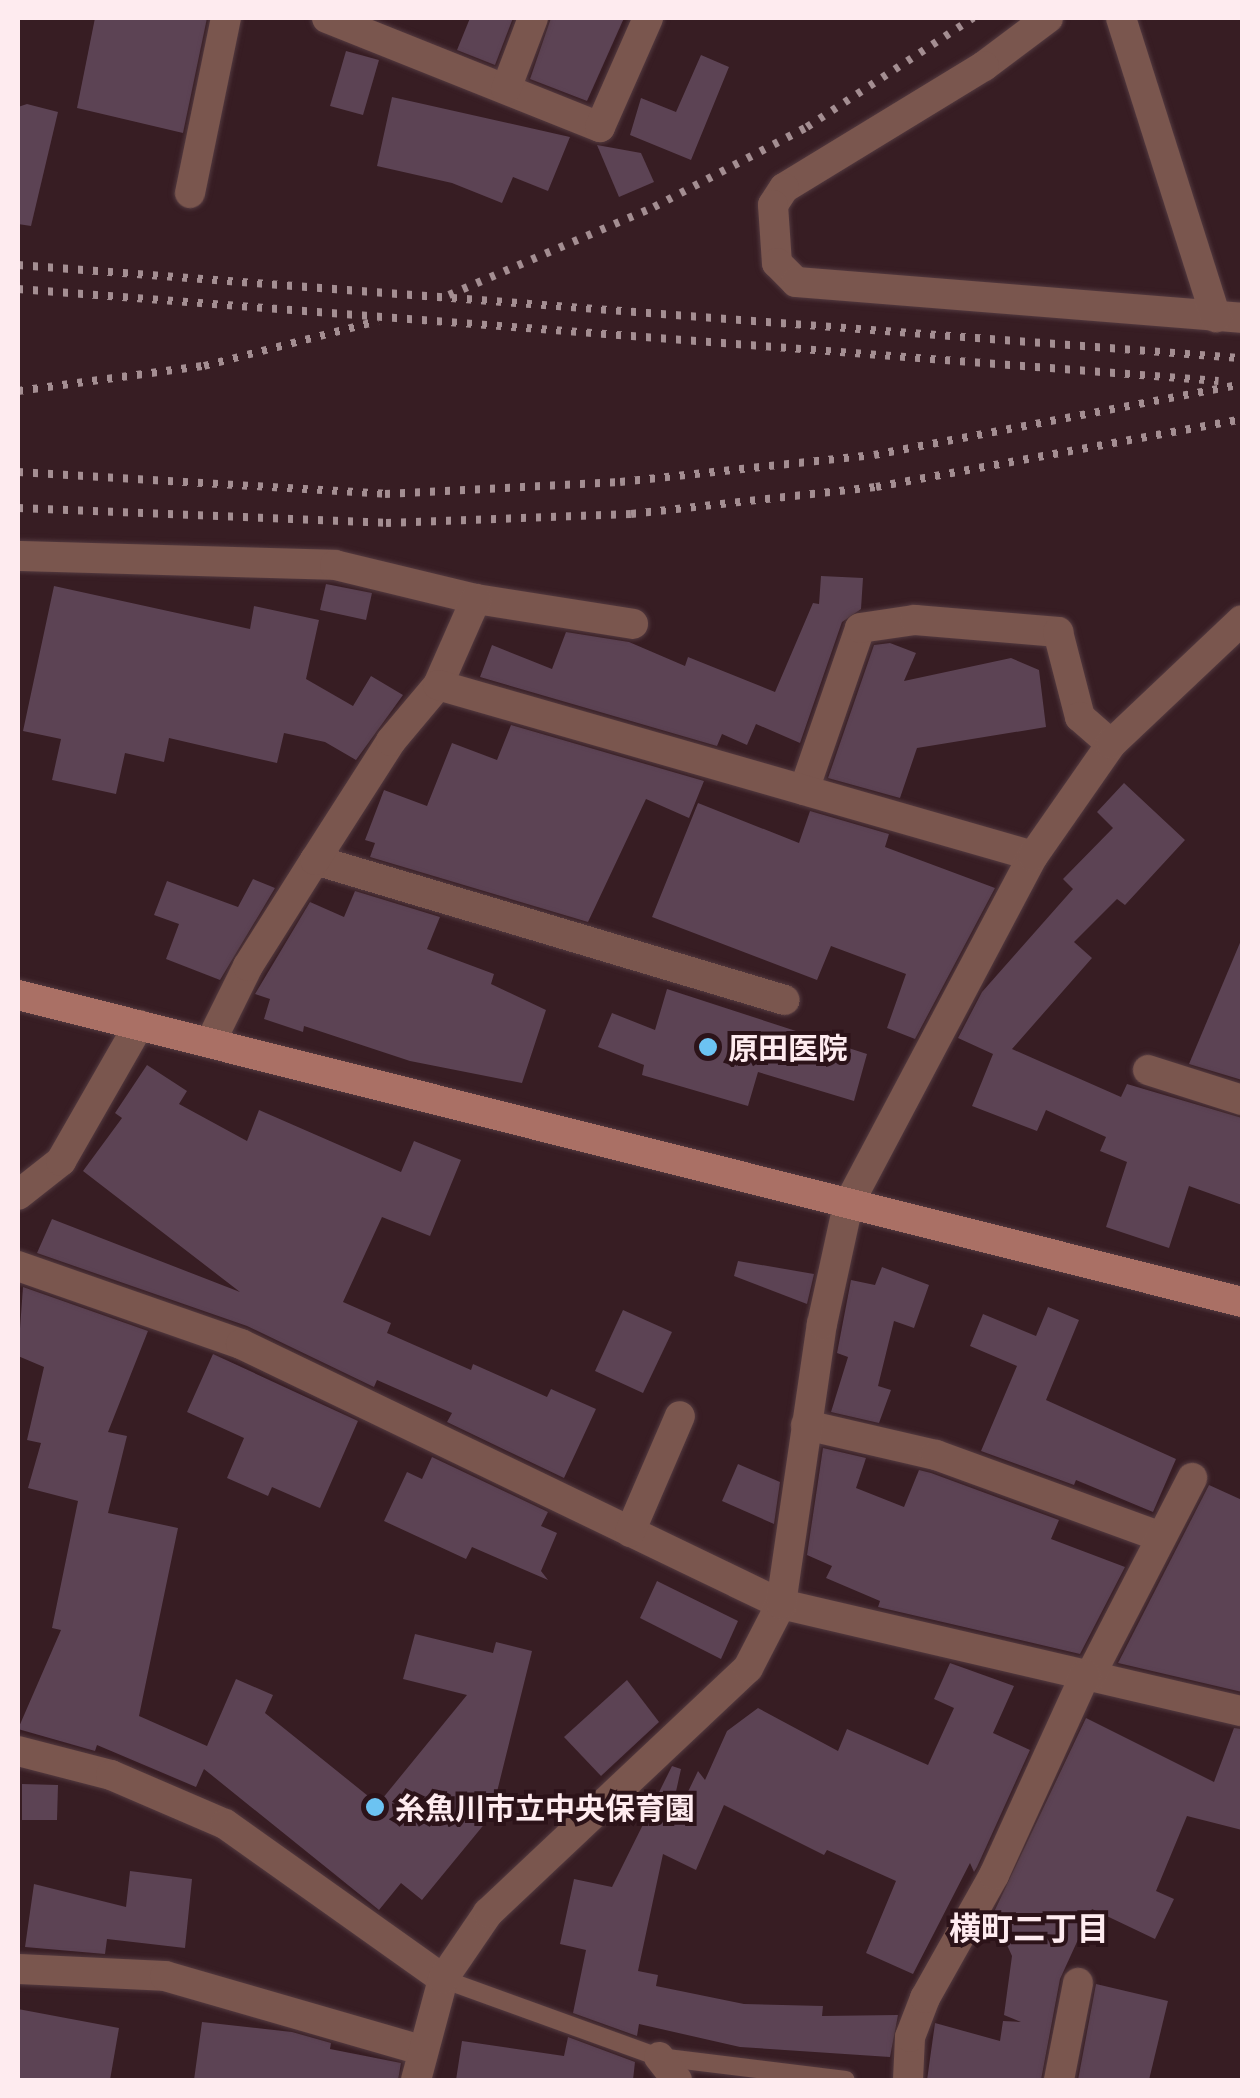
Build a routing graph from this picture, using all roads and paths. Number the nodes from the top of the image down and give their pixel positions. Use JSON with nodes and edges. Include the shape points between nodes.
{"nodes":[{"id":1,"x":226,"y":18,"type":"edge"},
{"id":2,"x":327,"y":18,"type":"edge"},
{"id":3,"x":533,"y":18,"type":"edge"},
{"id":4,"x":648,"y":18,"type":"edge"},
{"id":5,"x":1048,"y":18,"type":"edge"},
{"id":6,"x":1121,"y":18,"type":"edge"},
{"id":7,"x":506,"y":89,"type":"junction"},
{"id":8,"x":190,"y":193,"type":"dead end"},
{"id":9,"x":1229,"y":318,"type":"edge"},
{"id":10,"x":18,"y":556,"type":"edge"},
{"id":11,"x":476,"y":598,"type":"junction"},
{"id":12,"x":1242,"y":620,"type":"edge"},
{"id":13,"x":633,"y":624,"type":"dead end"},
{"id":14,"x":438,"y":684,"type":"junction"},
{"id":15,"x":1110,"y":744,"type":"junction"},
{"id":16,"x":804,"y":790,"type":"junction"},
{"id":17,"x":1033,"y":856,"type":"junction"},
{"id":18,"x":315,"y":860,"type":"junction"},
{"id":19,"x":18,"y":995,"type":"edge"},
{"id":20,"x":785,"y":1000,"type":"dead end"},
{"id":21,"x":139,"y":1025,"type":"junction"},
{"id":22,"x":210,"y":1043,"type":"junction"},
{"id":23,"x":1148,"y":1070,"type":"dead end"},
{"id":24,"x":1242,"y":1100,"type":"edge"},
{"id":25,"x":18,"y":1196,"type":"edge"},
{"id":26,"x":848,"y":1205,"type":"junction"},
{"id":27,"x":18,"y":1266,"type":"edge"},
{"id":28,"x":1242,"y":1302,"type":"edge"},
{"id":29,"x":680,"y":1416,"type":"dead end"},
{"id":30,"x":806,"y":1425,"type":"junction"},
{"id":31,"x":1192,"y":1478,"type":"dead end"},
{"id":32,"x":630,"y":1532,"type":"junction"},
{"id":33,"x":1158,"y":1536,"type":"junction"},
{"id":34,"x":781,"y":1604,"type":"junction"},
{"id":35,"x":1088,"y":1676,"type":"junction"},
{"id":36,"x":1242,"y":1710,"type":"edge"},
{"id":37,"x":18,"y":1750,"type":"edge"},
{"id":38,"x":18,"y":1969,"type":"edge"},
{"id":39,"x":444,"y":1979,"type":"junction"},
{"id":40,"x":1078,"y":1983,"type":"dead end"},
{"id":41,"x":422,"y":2050,"type":"junction"},
{"id":42,"x":668,"y":2069,"type":"edge"},
{"id":43,"x":416,"y":2080,"type":"edge"},
{"id":44,"x":846,"y":2080,"type":"edge"},
{"id":45,"x":908,"y":2080,"type":"edge"},
{"id":46,"x":1059,"y":2080,"type":"edge"}],
"edges":[{"from":1,"to":8,"type":"street"},
{"from":2,"to":7,"type":"street"},
{"from":3,"to":7,"type":"street"},
{"from":4,"to":7,"type":"street","via":[[600,127]]},
{"from":5,"to":9,"type":"street","via":[[984,66],[784,188],[773,206],[777,262],[796,282]]},
{"from":6,"to":9,"type":"street"},
{"from":10,"to":11,"type":"street","via":[[335,565]]},
{"from":11,"to":13,"type":"street"},
{"from":11,"to":14,"type":"street"},
{"from":12,"to":15,"type":"street"},
{"from":14,"to":16,"type":"street"},
{"from":14,"to":18,"type":"street","via":[[391,741]]},
{"from":15,"to":16,"type":"street","via":[[1080,717],[1058,632],[915,620],[860,628]]},
{"from":15,"to":17,"type":"street"},
{"from":16,"to":17,"type":"street"},
{"from":17,"to":26,"type":"street"},
{"from":18,"to":20,"type":"street"},
{"from":18,"to":22,"type":"street","via":[[248,966]]},
{"from":19,"to":21,"type":"street"},
{"from":21,"to":22,"type":"street"},
{"from":21,"to":25,"type":"street","via":[[61,1161]]},
{"from":22,"to":26,"type":"street"},
{"from":23,"to":24,"type":"street"},
{"from":26,"to":28,"type":"street"},
{"from":26,"to":30,"type":"street"},
{"from":27,"to":32,"type":"street","via":[[241,1344]]},
{"from":29,"to":32,"type":"street"},
{"from":30,"to":33,"type":"street","via":[[936,1455]]},
{"from":30,"to":34,"type":"street"},
{"from":31,"to":33,"type":"street"},
{"from":32,"to":34,"type":"street"},
{"from":33,"to":35,"type":"street"},
{"from":34,"to":35,"type":"street"},
{"from":34,"to":39,"type":"street","via":[[748,1668],[488,1913]]},
{"from":35,"to":36,"type":"street"},
{"from":35,"to":45,"type":"street","via":[[994,1876],[925,1998],[910,2037]]},
{"from":37,"to":39,"type":"street","via":[[110,1775],[225,1824]]},
{"from":38,"to":41,"type":"street","via":[[165,1976]]},
{"from":39,"to":41,"type":"street"},
{"from":39,"to":42,"type":"lane"},
{"from":40,"to":46,"type":"street"},
{"from":41,"to":43,"type":"street"},
{"from":42,"to":44,"type":"lane"}]}
